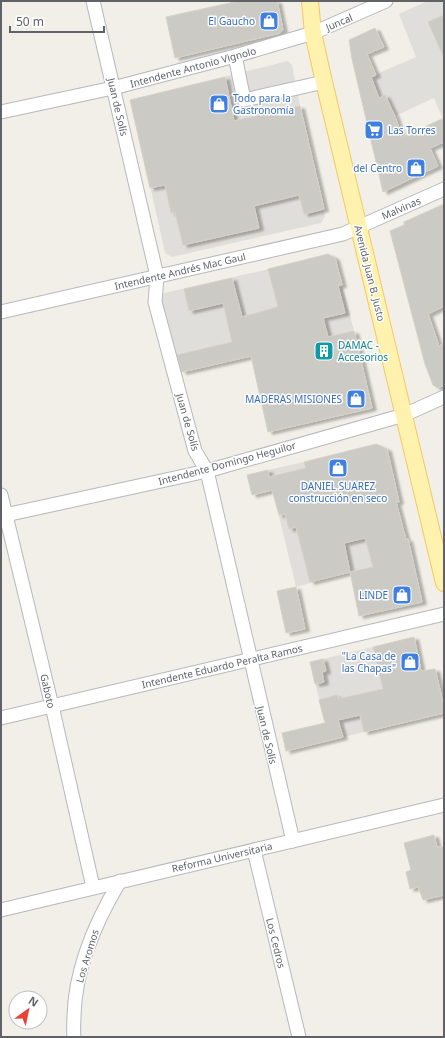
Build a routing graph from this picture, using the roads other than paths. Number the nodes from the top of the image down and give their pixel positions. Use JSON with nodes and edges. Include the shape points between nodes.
{"nodes":[{"id":1,"x":93,"y":1,"type":"edge"},
{"id":2,"x":299,"y":1,"type":"edge"},
{"id":3,"x":310,"y":1,"type":"edge"},
{"id":4,"x":386,"y":1,"type":"edge"},
{"id":5,"x":313,"y":33,"type":"junction"},
{"id":6,"x":235,"y":56,"type":"junction"},
{"id":7,"x":324,"y":82,"type":"junction"},
{"id":8,"x":113,"y":88,"type":"junction"},
{"id":9,"x":1,"y":112,"type":"edge"},
{"id":10,"x":444,"y":189,"type":"edge"},
{"id":11,"x":359,"y":227,"type":"junction"},
{"id":12,"x":157,"y":276,"type":"junction"},
{"id":13,"x":1,"y":312,"type":"edge"},
{"id":14,"x":444,"y":396,"type":"edge"},
{"id":15,"x":404,"y":415,"type":"junction"},
{"id":16,"x":207,"y":471,"type":"junction"},
{"id":17,"x":1,"y":495,"type":"edge"},
{"id":18,"x":3,"y":515,"type":"edge"},
{"id":19,"x":439,"y":535,"type":"edge"},
{"id":20,"x":444,"y":583,"type":"edge"},
{"id":21,"x":444,"y":614,"type":"edge"},
{"id":22,"x":250,"y":660,"type":"junction"},
{"id":23,"x":52,"y":706,"type":"junction"},
{"id":24,"x":1,"y":718,"type":"edge"},
{"id":25,"x":444,"y":805,"type":"edge"},
{"id":26,"x":293,"y":841,"type":"junction"},
{"id":27,"x":254,"y":850,"type":"junction"},
{"id":28,"x":120,"y":881,"type":"junction"},
{"id":29,"x":93,"y":888,"type":"junction"},
{"id":30,"x":1,"y":910,"type":"edge"},
{"id":31,"x":74,"y":1037,"type":"edge"},
{"id":32,"x":299,"y":1037,"type":"edge"}],
"edges":[{"from":1,"to":8,"type":"street","name":"Juan de Solís"},
{"from":2,"to":5,"type":"main road","name":"Avenida Juan B. Justo"},
{"from":3,"to":5,"type":"main road","name":"Avenida Juan B. Justo"},
{"from":4,"to":5,"type":"street","name":"Juncal"},
{"from":5,"to":6,"type":"street","name":"Intendente Antonio Vignolo"},
{"from":5,"to":7,"type":"main road","name":"Avenida Juan B. Justo"},
{"from":6,"to":7,"type":"street","via":[[244,100]]},
{"from":6,"to":8,"type":"street","name":"Intendente Antonio Vignolo"},
{"from":7,"to":11,"type":"main road","name":"Avenida Juan B. Justo"},
{"from":8,"to":9,"type":"street","name":"Intendente Antonio Vignolo"},
{"from":8,"to":12,"type":"street","name":"Juan de Solís"},
{"from":10,"to":11,"type":"street","name":"Malvinas"},
{"from":11,"to":12,"type":"street","name":"Intendente Andrés Mac Gaul","via":[[343,234]]},
{"from":11,"to":15,"type":"main road","name":"Avenida Juan B. Justo"},
{"from":12,"to":13,"type":"street","name":"Intendente Andrés Mac Gaul"},
{"from":12,"to":16,"type":"street","name":"Juan de Solís","via":[[155,302],[195,451]]},
{"from":14,"to":15,"type":"street","name":"Intendente Domingo Heguilor"},
{"from":15,"to":16,"type":"street","name":"Intendente Domingo Heguilor"},
{"from":15,"to":19,"type":"main road","name":"Avenida Juan B. Justo"},
{"from":16,"to":18,"type":"street","name":"Intendente Domingo Heguilor"},
{"from":16,"to":22,"type":"street","name":"Juan de Solís"},
{"from":17,"to":18,"type":"street","name":"Gaboto"},
{"from":18,"to":23,"type":"street","name":"Gaboto"},
{"from":19,"to":20,"type":"main road","name":"Avenida Juan B. Justo"},
{"from":21,"to":22,"type":"street","name":"Intendente Eduardo Peralta Ramos"},
{"from":22,"to":23,"type":"street","name":"Intendente Eduardo Peralta Ramos"},
{"from":22,"to":26,"type":"street","name":"Juan de Solís"},
{"from":23,"to":24,"type":"street","name":"Intendente Eduardo Peralta Ramos"},
{"from":23,"to":29,"type":"street","name":"Gaboto"},
{"from":25,"to":26,"type":"street","name":"Reforma Universitaria"},
{"from":26,"to":27,"type":"street","name":"Reforma Universitaria"},
{"from":27,"to":28,"type":"street","name":"Reforma Universitaria"},
{"from":27,"to":32,"type":"street","name":"Los Cedros"},
{"from":28,"to":29,"type":"street","name":"Reforma Universitaria"},
{"from":28,"to":31,"type":"street","name":"Los Aromos","via":[[99,920],[81,972],[74,1001]]},
{"from":29,"to":30,"type":"street","name":"Reforma Universitaria"}]}
